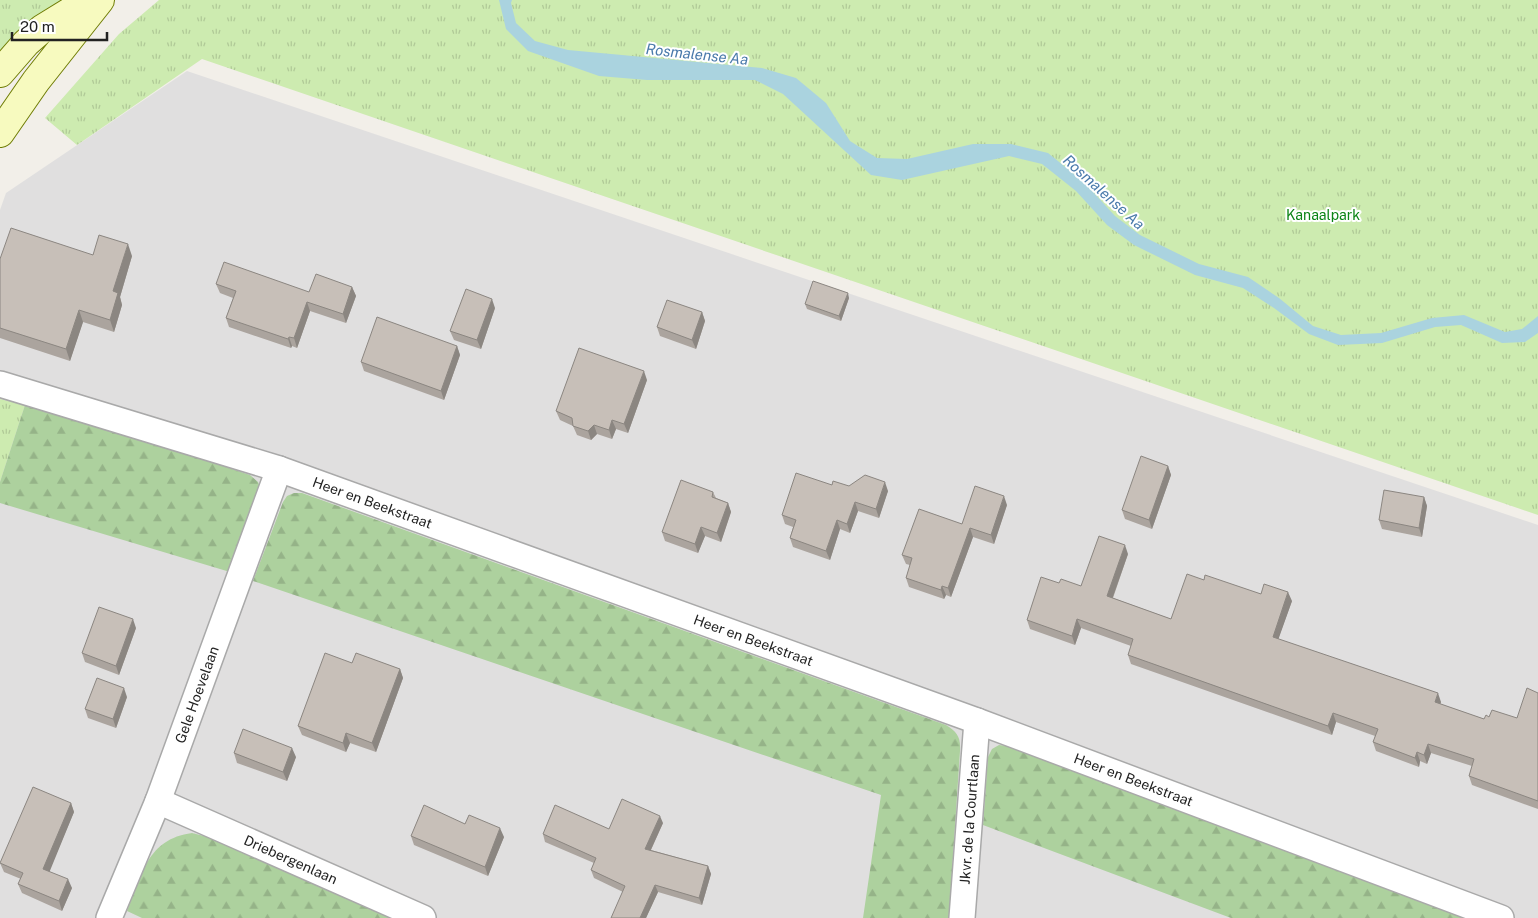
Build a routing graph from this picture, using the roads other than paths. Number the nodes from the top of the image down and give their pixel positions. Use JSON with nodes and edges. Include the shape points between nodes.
{"nodes":[{"id":1,"x":89,"y":0,"type":"edge"},
{"id":2,"x":100,"y":0,"type":"edge"},
{"id":3,"x":0,"y":73,"type":"edge"},
{"id":4,"x":0,"y":133,"type":"edge"},
{"id":5,"x":0,"y":384,"type":"edge"},
{"id":6,"x":279,"y":469,"type":"junction"},
{"id":7,"x":977,"y":721,"type":"junction"},
{"id":8,"x":158,"y":801,"type":"junction"},
{"id":9,"x":109,"y":918,"type":"edge"},
{"id":10,"x":423,"y":918,"type":"edge"},
{"id":11,"x":962,"y":918,"type":"edge"},
{"id":12,"x":1501,"y":918,"type":"edge"}],
"edges":[{"from":1,"to":3,"type":"main road","via":[[42,29]]},
{"from":2,"to":4,"type":"main road","via":[[41,74]]},
{"from":5,"to":6,"type":"street","name":"Heer en Beekstraat"},
{"from":6,"to":7,"type":"street","name":"Heer en Beekstraat"},
{"from":6,"to":8,"type":"street","name":"Gele Hoevelaan"},
{"from":7,"to":11,"type":"street","name":"Jkvr. de la Courtlaan"},
{"from":7,"to":12,"type":"street","name":"Heer en Beekstraat"},
{"from":8,"to":9,"type":"street","name":"Gele Hoevelaan"},
{"from":8,"to":10,"type":"street","name":"Driebergenlaan"}]}
